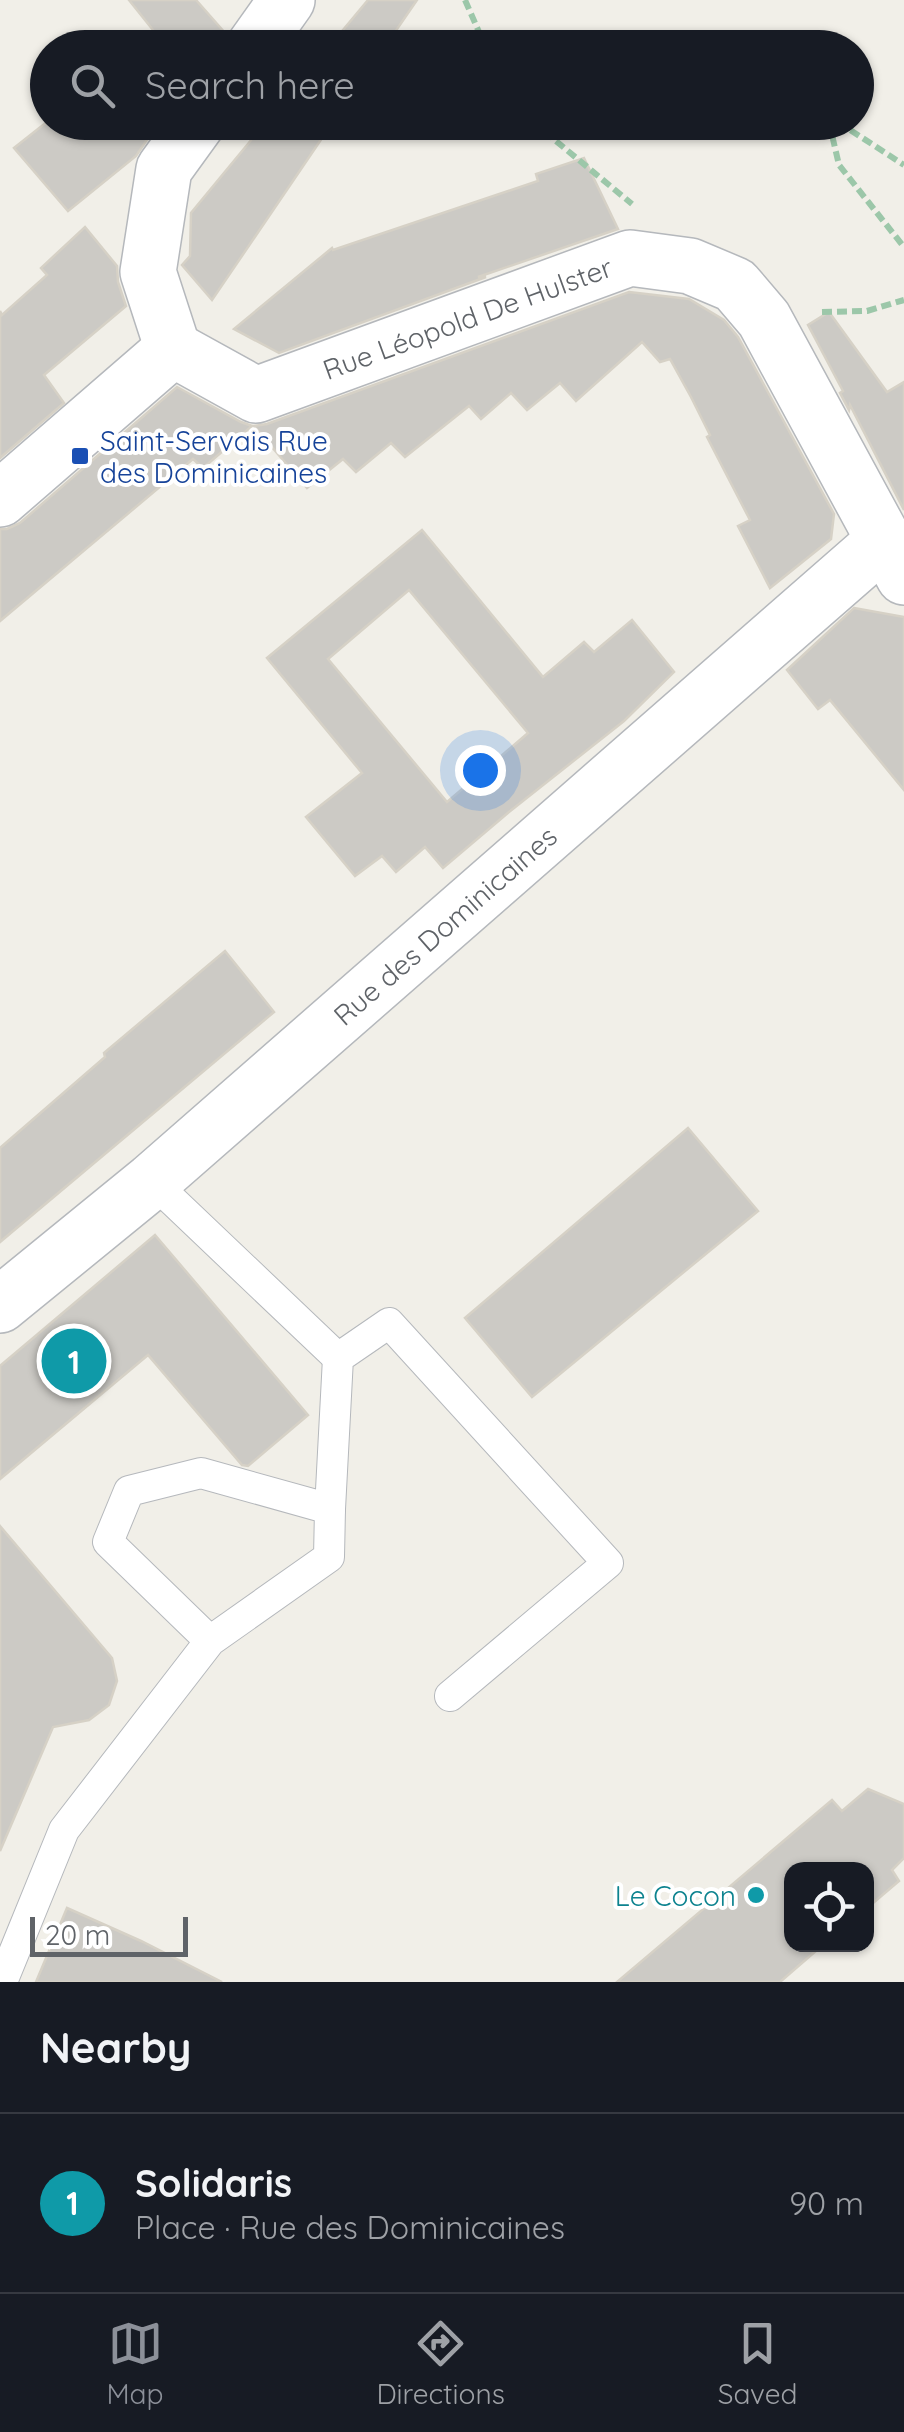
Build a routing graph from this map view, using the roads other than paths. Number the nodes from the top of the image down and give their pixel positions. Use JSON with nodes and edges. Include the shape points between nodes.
{"nodes":[{"id":1,"x":287,"y":0,"type":"edge"},
{"id":2,"x":265,"y":30,"type":"edge"},
{"id":3,"x":185,"y":140,"type":"edge"},
{"id":4,"x":174,"y":349,"type":"junction"},
{"id":5,"x":0,"y":499,"type":"edge"},
{"id":6,"x":895,"y":558,"type":"edge"},
{"id":7,"x":152,"y":1181,"type":"junction"},
{"id":8,"x":0,"y":1306,"type":"edge"},
{"id":9,"x":338,"y":1358,"type":"junction"},
{"id":10,"x":330,"y":1509,"type":"junction"},
{"id":11,"x":210,"y":1640,"type":"junction"},
{"id":12,"x":450,"y":1696,"type":"dead end"},
{"id":13,"x":2,"y":1982,"type":"edge"}],
"edges":[{"from":1,"to":2,"type":"street"},
{"from":3,"to":4,"type":"street","via":[[164,169],[148,272]]},
{"from":4,"to":5,"type":"street"},
{"from":4,"to":6,"type":"street","name":"Rue Léopold De Hulster","via":[[256,394],[630,258],[690,266],[735,285],[764,319]]},
{"from":6,"to":7,"type":"street","name":"Rue des Dominicaines"},
{"from":7,"to":8,"type":"street","name":"Rue des Dominicaines"},
{"from":7,"to":9,"type":"lane"},
{"from":9,"to":10,"type":"lane"},
{"from":9,"to":12,"type":"lane","via":[[389,1323],[608,1564]]},
{"from":10,"to":11,"type":"lane","via":[[328,1557]]},
{"from":10,"to":11,"type":"lane","via":[[202,1473],[129,1491],[108,1542]]},
{"from":11,"to":13,"type":"lane","via":[[64,1830]]}]}
